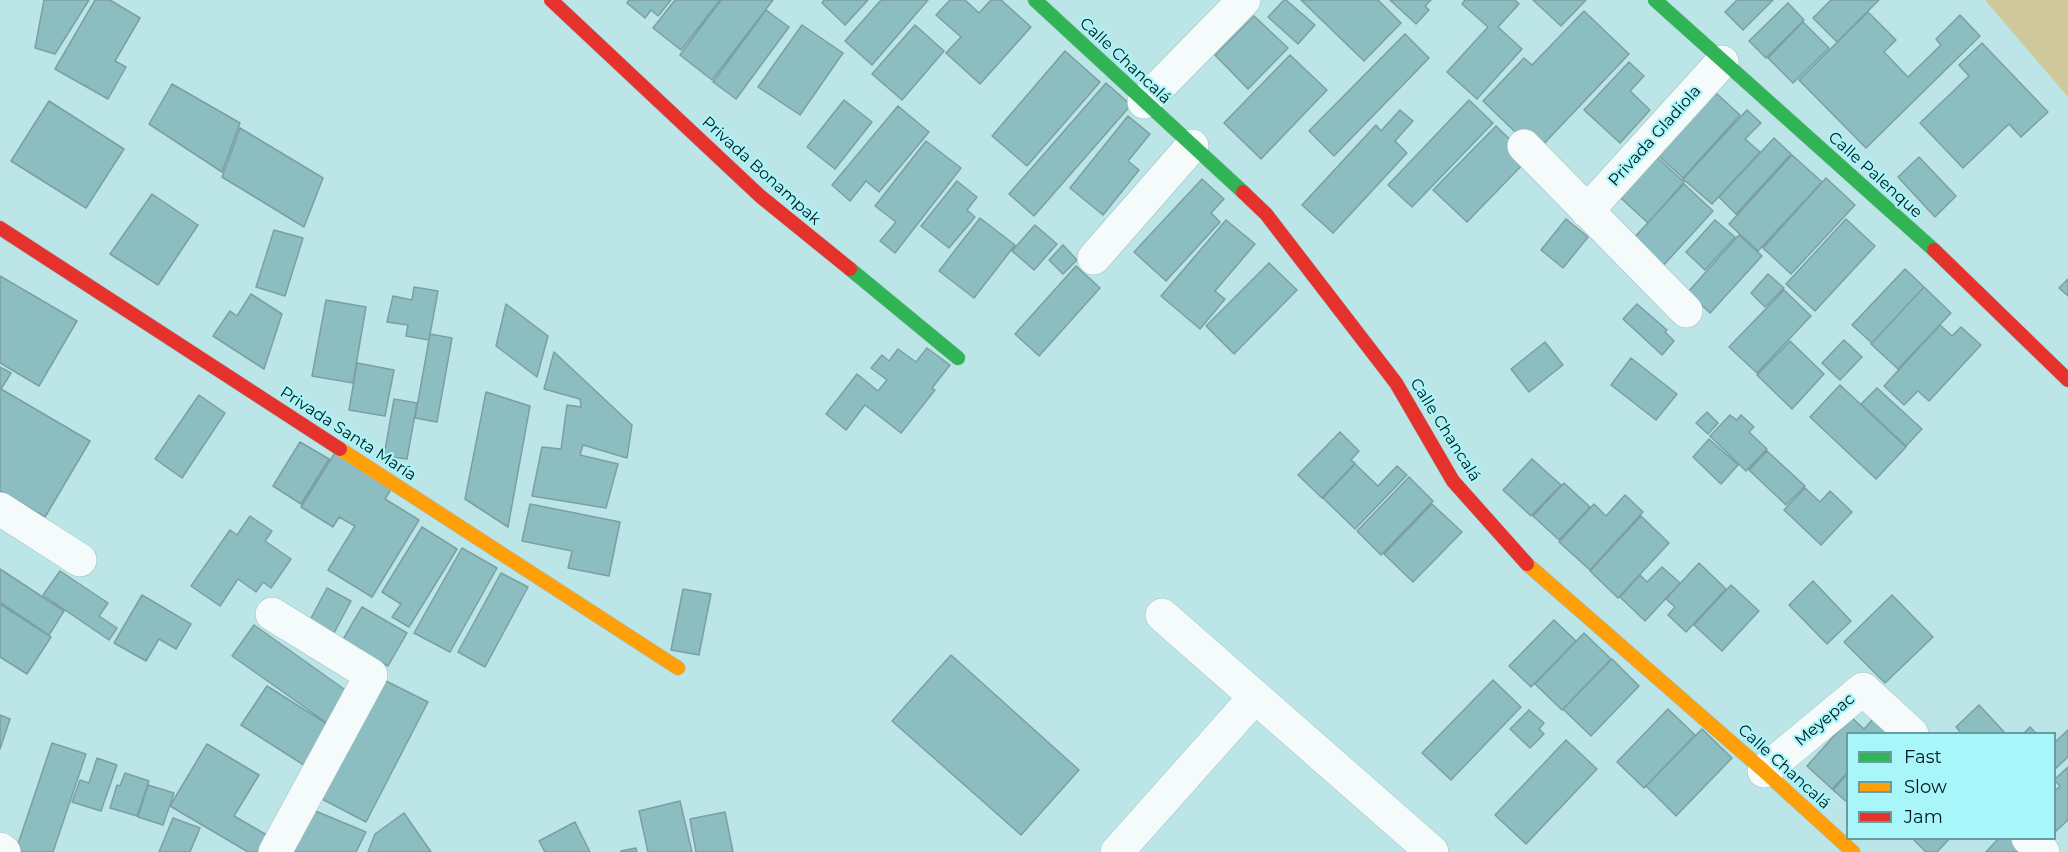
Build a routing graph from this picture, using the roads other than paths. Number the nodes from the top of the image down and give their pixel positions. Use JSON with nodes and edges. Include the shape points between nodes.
{"nodes":[{"id":1,"x":551,"y":0,"type":"edge"},
{"id":2,"x":1035,"y":0,"type":"edge"},
{"id":3,"x":1244,"y":0,"type":"edge"},
{"id":4,"x":1656,"y":0,"type":"edge"},
{"id":5,"x":1722,"y":62,"type":"junction"},
{"id":6,"x":1144,"y":102,"type":"junction"},
{"id":7,"x":1192,"y":146,"type":"junction"},
{"id":8,"x":1524,"y":146,"type":"dead end"},
{"id":9,"x":1587,"y":211,"type":"junction"},
{"id":10,"x":0,"y":228,"type":"edge"},
{"id":11,"x":1094,"y":258,"type":"dead end"},
{"id":12,"x":1686,"y":311,"type":"dead end"},
{"id":13,"x":958,"y":358,"type":"dead end"},
{"id":14,"x":2068,"y":380,"type":"edge"},
{"id":15,"x":0,"y":509,"type":"edge"},
{"id":16,"x":80,"y":560,"type":"dead end"},
{"id":17,"x":272,"y":614,"type":"dead end"},
{"id":18,"x":1162,"y":615,"type":"dead end"},
{"id":19,"x":678,"y":668,"type":"dead end"},
{"id":20,"x":1255,"y":698,"type":"junction"},
{"id":21,"x":1910,"y":732,"type":"edge"},
{"id":22,"x":1764,"y":771,"type":"junction"},
{"id":23,"x":2030,"y":840,"type":"edge"},
{"id":24,"x":0,"y":849,"type":"edge"},
{"id":25,"x":4,"y":852,"type":"edge"},
{"id":26,"x":275,"y":852,"type":"edge"},
{"id":27,"x":1117,"y":852,"type":"edge"},
{"id":28,"x":1432,"y":852,"type":"edge"},
{"id":29,"x":1853,"y":852,"type":"edge"},
{"id":30,"x":2043,"y":852,"type":"edge"}],
"edges":[{"from":1,"to":13,"type":"street","name":"Privada Bonampak","via":[[760,196]]},
{"from":2,"to":6,"type":"street","name":"Calle Chancalá"},
{"from":3,"to":6,"type":"street"},
{"from":4,"to":5,"type":"street","name":"Calle Palenque"},
{"from":5,"to":9,"type":"street","name":"Privada Gladiola"},
{"from":5,"to":14,"type":"street","name":"Calle Palenque","via":[[1952,266]]},
{"from":6,"to":7,"type":"street","name":"Calle Chancalá"},
{"from":7,"to":11,"type":"street"},
{"from":7,"to":22,"type":"street","name":"Calle Chancalá","via":[[1266,214],[1395,383],[1453,481],[1525,562]]},
{"from":8,"to":9,"type":"street"},
{"from":9,"to":12,"type":"street"},
{"from":10,"to":19,"type":"street","name":"Privada Santa María"},
{"from":15,"to":16,"type":"street"},
{"from":17,"to":26,"type":"street","via":[[371,675]]},
{"from":18,"to":20,"type":"street"},
{"from":20,"to":27,"type":"street"},
{"from":20,"to":28,"type":"street"},
{"from":21,"to":22,"type":"street","name":"Meyepac","via":[[1863,689]]},
{"from":22,"to":29,"type":"street","name":"Calle Chancalá"},
{"from":23,"to":30,"type":"street"},
{"from":24,"to":25,"type":"street"}]}
